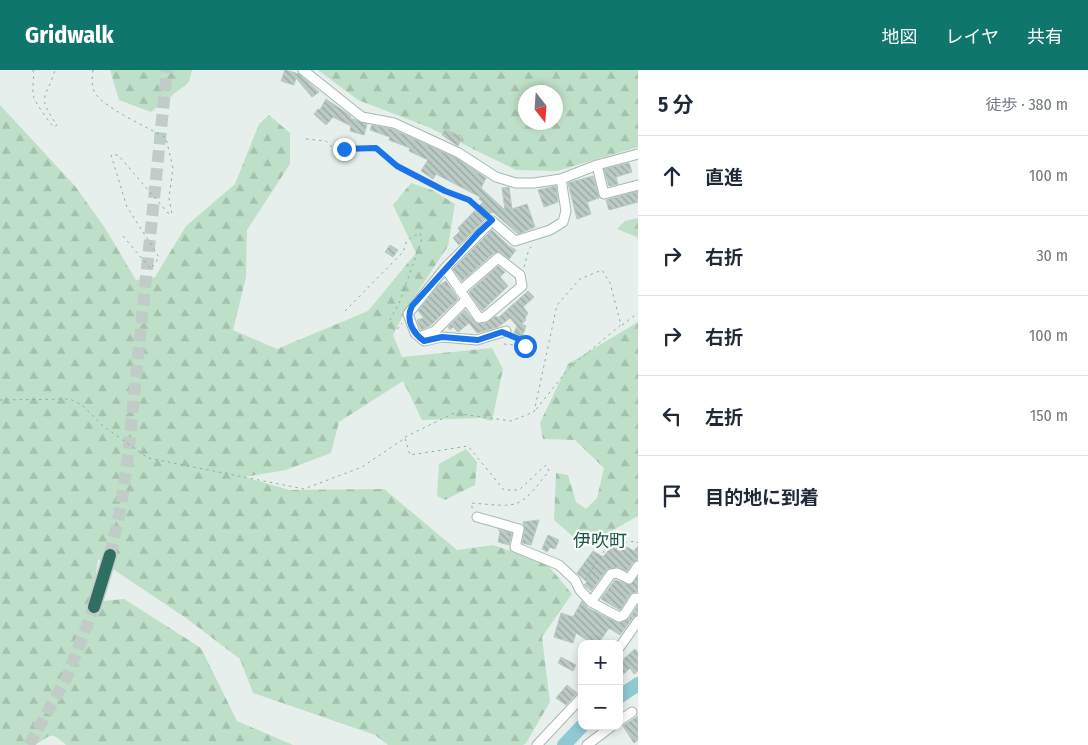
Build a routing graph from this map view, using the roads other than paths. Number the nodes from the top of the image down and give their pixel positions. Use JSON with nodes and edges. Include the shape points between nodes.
{"nodes":[{"id":1,"x":303,"y":70,"type":"edge"},
{"id":2,"x":638,"y":154,"type":"edge"},
{"id":3,"x":597,"y":165,"type":"junction"},
{"id":4,"x":561,"y":178,"type":"junction"},
{"id":5,"x":638,"y":185,"type":"edge"},
{"id":6,"x":445,"y":268,"type":"junction"},
{"id":7,"x":460,"y":291,"type":"junction"},
{"id":8,"x":466,"y":300,"type":"junction"},
{"id":9,"x":504,"y":332,"type":"road end"},
{"id":10,"x":418,"y":337,"type":"junction"},
{"id":11,"x":478,"y":517,"type":"road end"},
{"id":12,"x":110,"y":555,"type":"tunnel mouth"},
{"id":13,"x":638,"y":566,"type":"edge"},
{"id":14,"x":638,"y":599,"type":"edge"},
{"id":15,"x":591,"y":602,"type":"junction"},
{"id":16,"x":94,"y":607,"type":"tunnel mouth"},
{"id":17,"x":638,"y":621,"type":"edge"},
{"id":18,"x":623,"y":642,"type":"edge"},
{"id":19,"x":578,"y":702,"type":"edge"},
{"id":20,"x":632,"y":712,"type":"dead end"},
{"id":21,"x":623,"y":718,"type":"edge"},
{"id":22,"x":607,"y":730,"type":"edge"},
{"id":23,"x":537,"y":745,"type":"edge"},
{"id":24,"x":587,"y":745,"type":"edge"}],
"edges":[{"from":1,"to":4,"type":"street","via":[[362,117],[394,123],[459,153],[496,177],[516,183]]},
{"from":2,"to":3,"type":"street"},
{"from":3,"to":4,"type":"street"},
{"from":3,"to":5,"type":"street","via":[[604,194]]},
{"from":4,"to":6,"type":"street","via":[[566,211],[562,222],[515,241],[492,220]]},
{"from":6,"to":7,"type":"street"},
{"from":6,"to":10,"type":"street","via":[[408,314]]},
{"from":7,"to":8,"type":"street"},
{"from":7,"to":8,"type":"street","via":[[498,258],[520,275],[522,286],[485,317],[479,318]]},
{"from":8,"to":10,"type":"street","via":[[435,331]]},
{"from":9,"to":10,"type":"street","via":[[478,340],[442,337],[424,341]]},
{"from":11,"to":15,"type":"street","via":[[519,529],[515,547],[558,565],[575,580]]},
{"from":12,"to":16,"type":"highway"},
{"from":13,"to":15,"type":"street","via":[[629,579],[617,573],[611,574]]},
{"from":14,"to":15,"type":"street","via":[[635,598],[624,615],[619,617]]},
{"from":17,"to":18,"type":"street"},
{"from":19,"to":23,"type":"street"},
{"from":20,"to":21,"type":"street"},
{"from":22,"to":24,"type":"street"}]}
